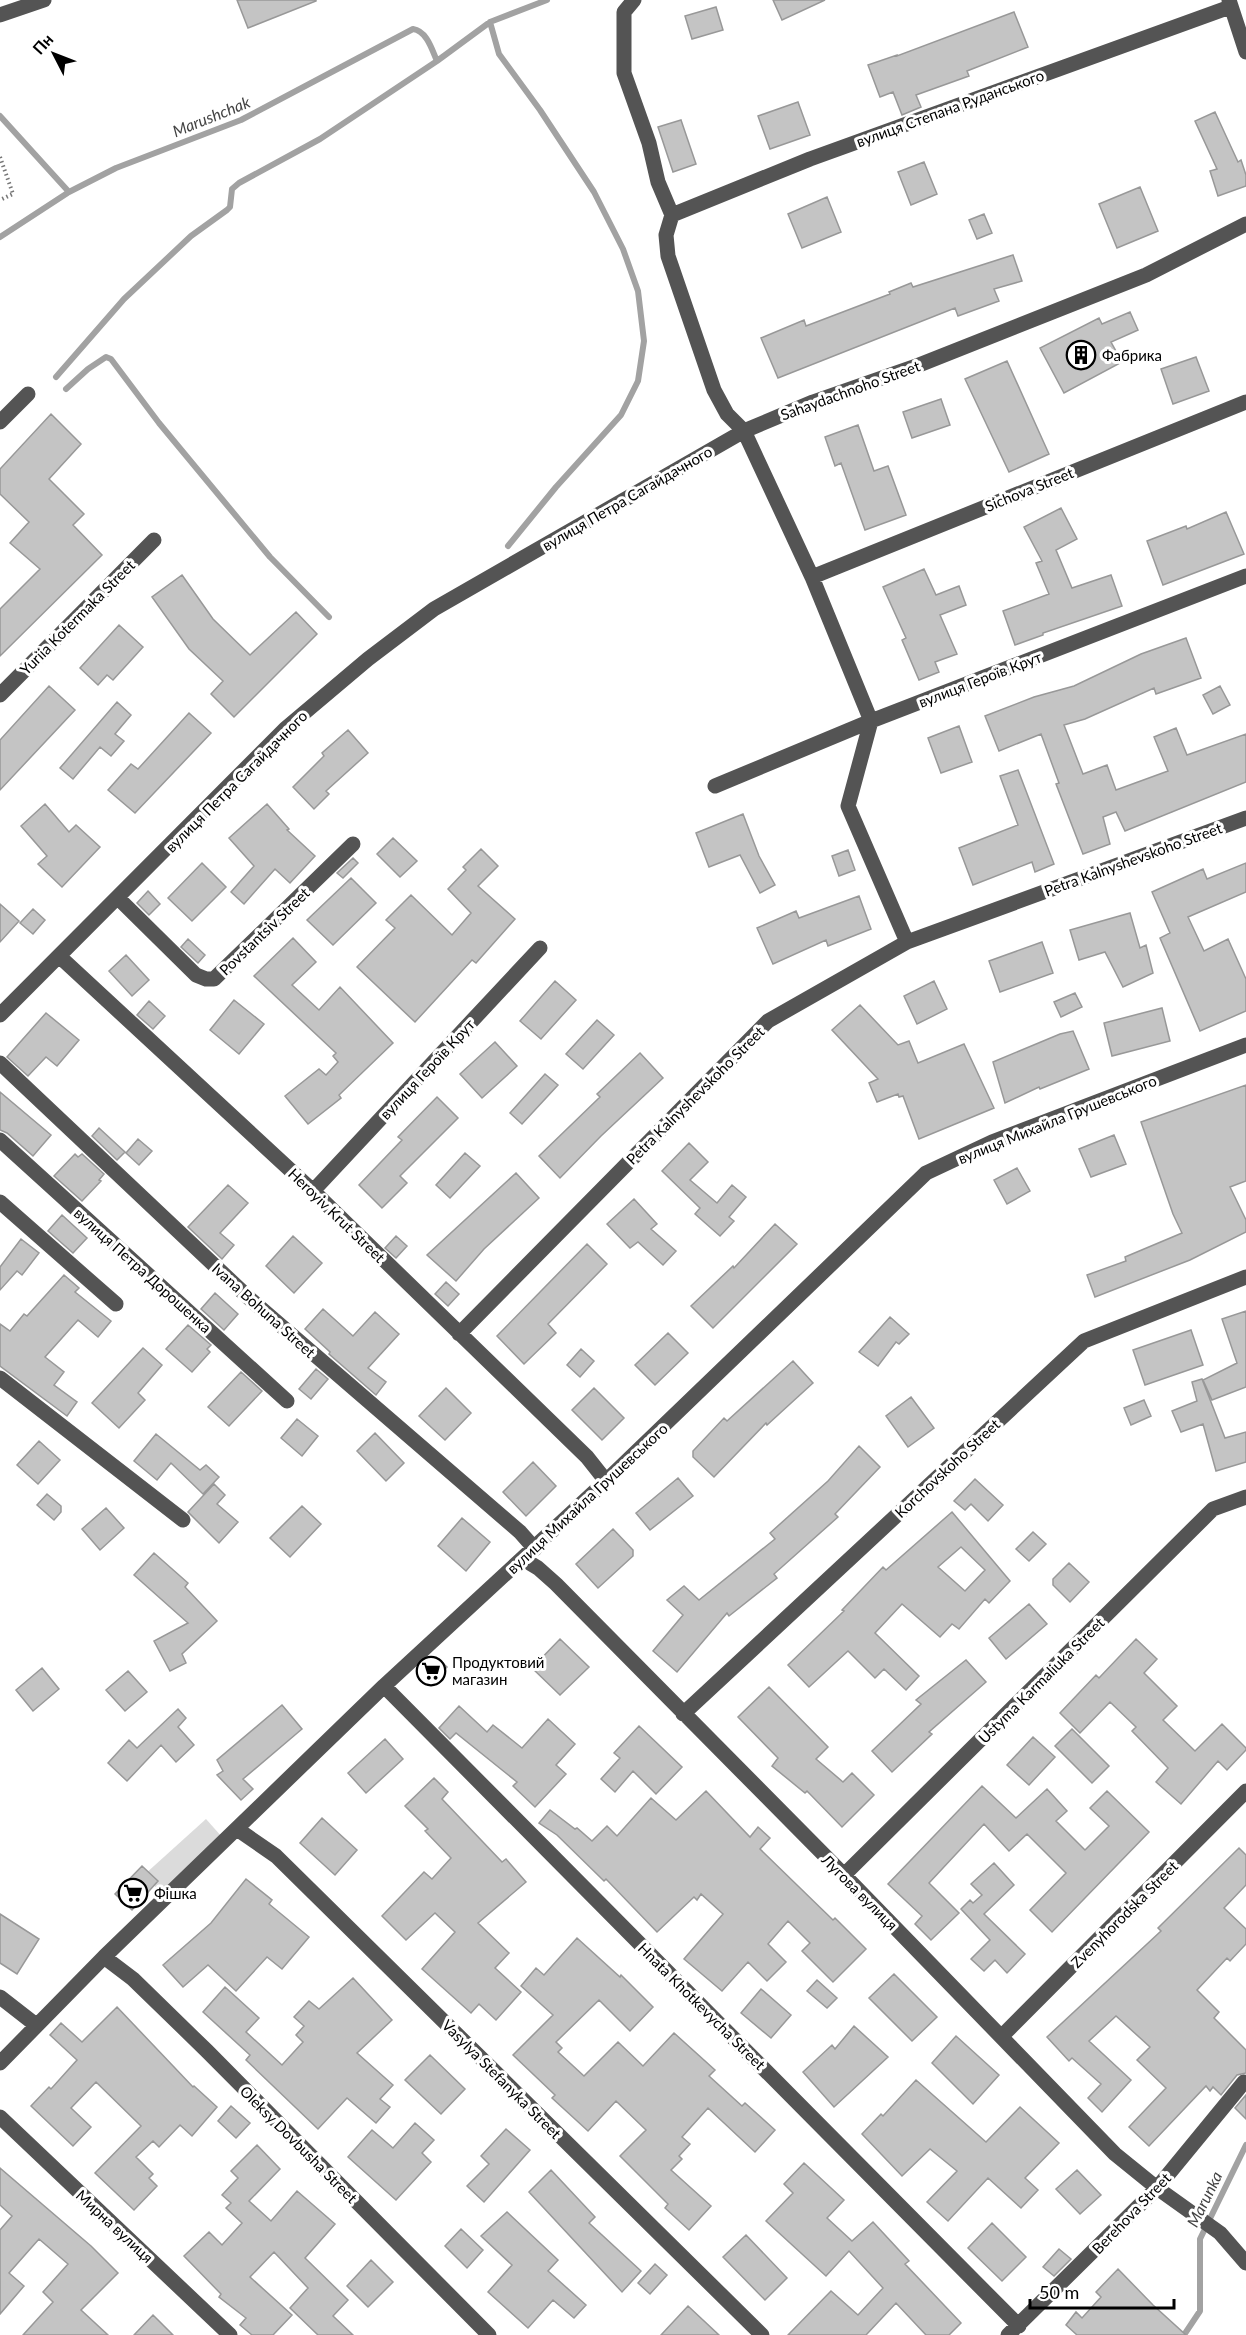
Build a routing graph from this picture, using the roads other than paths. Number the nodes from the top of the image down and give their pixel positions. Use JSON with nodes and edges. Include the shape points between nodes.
{"nodes":[{"id":1,"x":44,"y":0,"type":"edge"},
{"id":2,"x":634,"y":0,"type":"edge"},
{"id":3,"x":1229,"y":3,"type":"edge"},
{"id":4,"x":0,"y":15,"type":"edge"},
{"id":5,"x":1246,"y":52,"type":"edge"},
{"id":6,"x":672,"y":215,"type":"junction"},
{"id":7,"x":1246,"y":224,"type":"edge"},
{"id":8,"x":28,"y":394,"type":"dead end"},
{"id":9,"x":1246,"y":402,"type":"edge"},
{"id":10,"x":0,"y":422,"type":"edge"},
{"id":11,"x":744,"y":431,"type":"junction"},
{"id":12,"x":154,"y":540,"type":"dead end"},
{"id":13,"x":1246,"y":576,"type":"edge"},
{"id":14,"x":812,"y":577,"type":"junction"},
{"id":15,"x":0,"y":695,"type":"edge"},
{"id":16,"x":871,"y":721,"type":"junction"},
{"id":17,"x":715,"y":786,"type":"dead end"},
{"id":18,"x":1246,"y":818,"type":"edge"},
{"id":19,"x":353,"y":844,"type":"dead end"},
{"id":20,"x":118,"y":898,"type":"junction"},
{"id":21,"x":907,"y":942,"type":"junction"},
{"id":22,"x":540,"y":948,"type":"dead end"},
{"id":23,"x":59,"y":956,"type":"junction"},
{"id":24,"x":0,"y":1015,"type":"edge"},
{"id":25,"x":1246,"y":1045,"type":"edge"},
{"id":26,"x":0,"y":1063,"type":"edge"},
{"id":27,"x":0,"y":1140,"type":"edge"},
{"id":28,"x":313,"y":1191,"type":"junction"},
{"id":29,"x":0,"y":1202,"type":"edge"},
{"id":30,"x":1246,"y":1277,"type":"edge"},
{"id":31,"x":116,"y":1304,"type":"dead end"},
{"id":32,"x":459,"y":1334,"type":"junction"},
{"id":33,"x":0,"y":1378,"type":"edge"},
{"id":34,"x":287,"y":1401,"type":"dead end"},
{"id":35,"x":606,"y":1481,"type":"junction"},
{"id":36,"x":1246,"y":1497,"type":"edge"},
{"id":37,"x":183,"y":1521,"type":"dead end"},
{"id":38,"x":529,"y":1554,"type":"junction"},
{"id":39,"x":384,"y":1686,"type":"junction"},
{"id":40,"x":683,"y":1714,"type":"junction"},
{"id":41,"x":1246,"y":1791,"type":"edge"},
{"id":42,"x":237,"y":1829,"type":"junction"},
{"id":43,"x":844,"y":1875,"type":"junction"},
{"id":44,"x":104,"y":1957,"type":"junction"},
{"id":45,"x":0,"y":1997,"type":"edge"},
{"id":46,"x":36,"y":2025,"type":"junction"},
{"id":47,"x":1002,"y":2036,"type":"junction"},
{"id":48,"x":0,"y":2063,"type":"edge"},
{"id":49,"x":1244,"y":2082,"type":"dead end"},
{"id":50,"x":0,"y":2117,"type":"edge"},
{"id":51,"x":1157,"y":2188,"type":"junction"},
{"id":52,"x":1246,"y":2263,"type":"edge"},
{"id":53,"x":1013,"y":2331,"type":"edge"},
{"id":54,"x":230,"y":2335,"type":"edge"},
{"id":55,"x":489,"y":2335,"type":"edge"},
{"id":56,"x":762,"y":2335,"type":"edge"}],
"edges":[{"from":1,"to":4,"type":"street"},
{"from":2,"to":6,"type":"street","via":[[624,12],[624,73]]},
{"from":3,"to":5,"type":"street"},
{"from":3,"to":6,"type":"street","name":"вулиця Степана Руданського","via":[[810,159]]},
{"from":6,"to":11,"type":"street","via":[[666,235],[668,256],[714,390],[727,414]]},
{"from":7,"to":11,"type":"street","name":"Sahaydachnoho Street","via":[[1146,275]]},
{"from":8,"to":10,"type":"street"},
{"from":9,"to":14,"type":"street","name":"Sichova Street"},
{"from":11,"to":14,"type":"street"},
{"from":11,"to":20,"type":"street","name":"вулиця Петра Сагайдачного","via":[[434,609],[285,729]]},
{"from":12,"to":15,"type":"street","name":"Yuriia Kotermaka Street"},
{"from":13,"to":16,"type":"street","name":"вулиця Героїв Крут"},
{"from":14,"to":16,"type":"street"},
{"from":16,"to":17,"type":"street","name":"вулиця Героїв Крут"},
{"from":16,"to":21,"type":"street","via":[[848,806]]},
{"from":18,"to":21,"type":"street","name":"Petra Kalnyshevskoho Street"},
{"from":19,"to":20,"type":"street","name":"Povstantsiv Street","via":[[214,979],[196,975]]},
{"from":20,"to":23,"type":"street","name":"вулиця Петра Сагайдачного"},
{"from":21,"to":32,"type":"street","name":"Petra Kalnyshevskoho Street","via":[[768,1021]]},
{"from":22,"to":28,"type":"street","name":"вулиця Героїв Крут"},
{"from":23,"to":24,"type":"street","name":"вулиця Петра Сагайдачного"},
{"from":23,"to":28,"type":"street","name":"Heroyiv Krut Street"},
{"from":25,"to":35,"type":"street","name":"вулиця Михайла Грушевського","via":[[992,1142],[926,1173]]},
{"from":26,"to":38,"type":"street","name":"Ivana Bohuna Street","via":[[249,1298],[520,1532]]},
{"from":27,"to":34,"type":"street","name":"вулиця Петра Дорошенка"},
{"from":28,"to":32,"type":"street","name":"Heroyiv Krut Street"},
{"from":29,"to":31,"type":"street"},
{"from":30,"to":40,"type":"street","name":"Korchovskoho Street","via":[[1084,1341]]},
{"from":32,"to":35,"type":"street","name":"Heroyiv Krut Street","via":[[587,1457]]},
{"from":33,"to":37,"type":"street"},
{"from":35,"to":38,"type":"street","name":"вулиця Михайла Грушевського"},
{"from":36,"to":43,"type":"street","name":"Ustyma Karmaliuka Street","via":[[1213,1509]]},
{"from":38,"to":39,"type":"street","name":"вулиця Михайла Грушевського"},
{"from":38,"to":40,"type":"street","name":"Лугова вулиця","via":[[538,1568]]},
{"from":39,"to":42,"type":"street","name":"вулиця Михайла Грушевського"},
{"from":39,"to":53,"type":"street","name":"Hnata Khotkevycha Street"},
{"from":40,"to":43,"type":"street","name":"Лугова вулиця"},
{"from":41,"to":47,"type":"street","name":"Zvenyhorodska Street"},
{"from":42,"to":44,"type":"street","name":"вулиця Михайла Грушевського"},
{"from":42,"to":56,"type":"street","name":"Vasylya Stefanyka Street","via":[[276,1856]]},
{"from":43,"to":47,"type":"street","name":"Лугова вулиця"},
{"from":44,"to":46,"type":"street","name":"вулиця Михайла Грушевського"},
{"from":44,"to":55,"type":"street","name":"Oleksy Dovbusha Street","via":[[133,1979],[199,2043]]},
{"from":45,"to":46,"type":"street"},
{"from":46,"to":48,"type":"street","name":"вулиця Михайла Грушевського"},
{"from":47,"to":51,"type":"street","name":"Лугова вулиця","via":[[1115,2154]]},
{"from":49,"to":51,"type":"street","name":"Berehova Street"},
{"from":50,"to":54,"type":"street","name":"Мирна вулиця"},
{"from":51,"to":52,"type":"street","name":"Лугова вулиця","via":[[1220,2233]]},
{"from":51,"to":53,"type":"street","name":"Berehova Street"}]}
